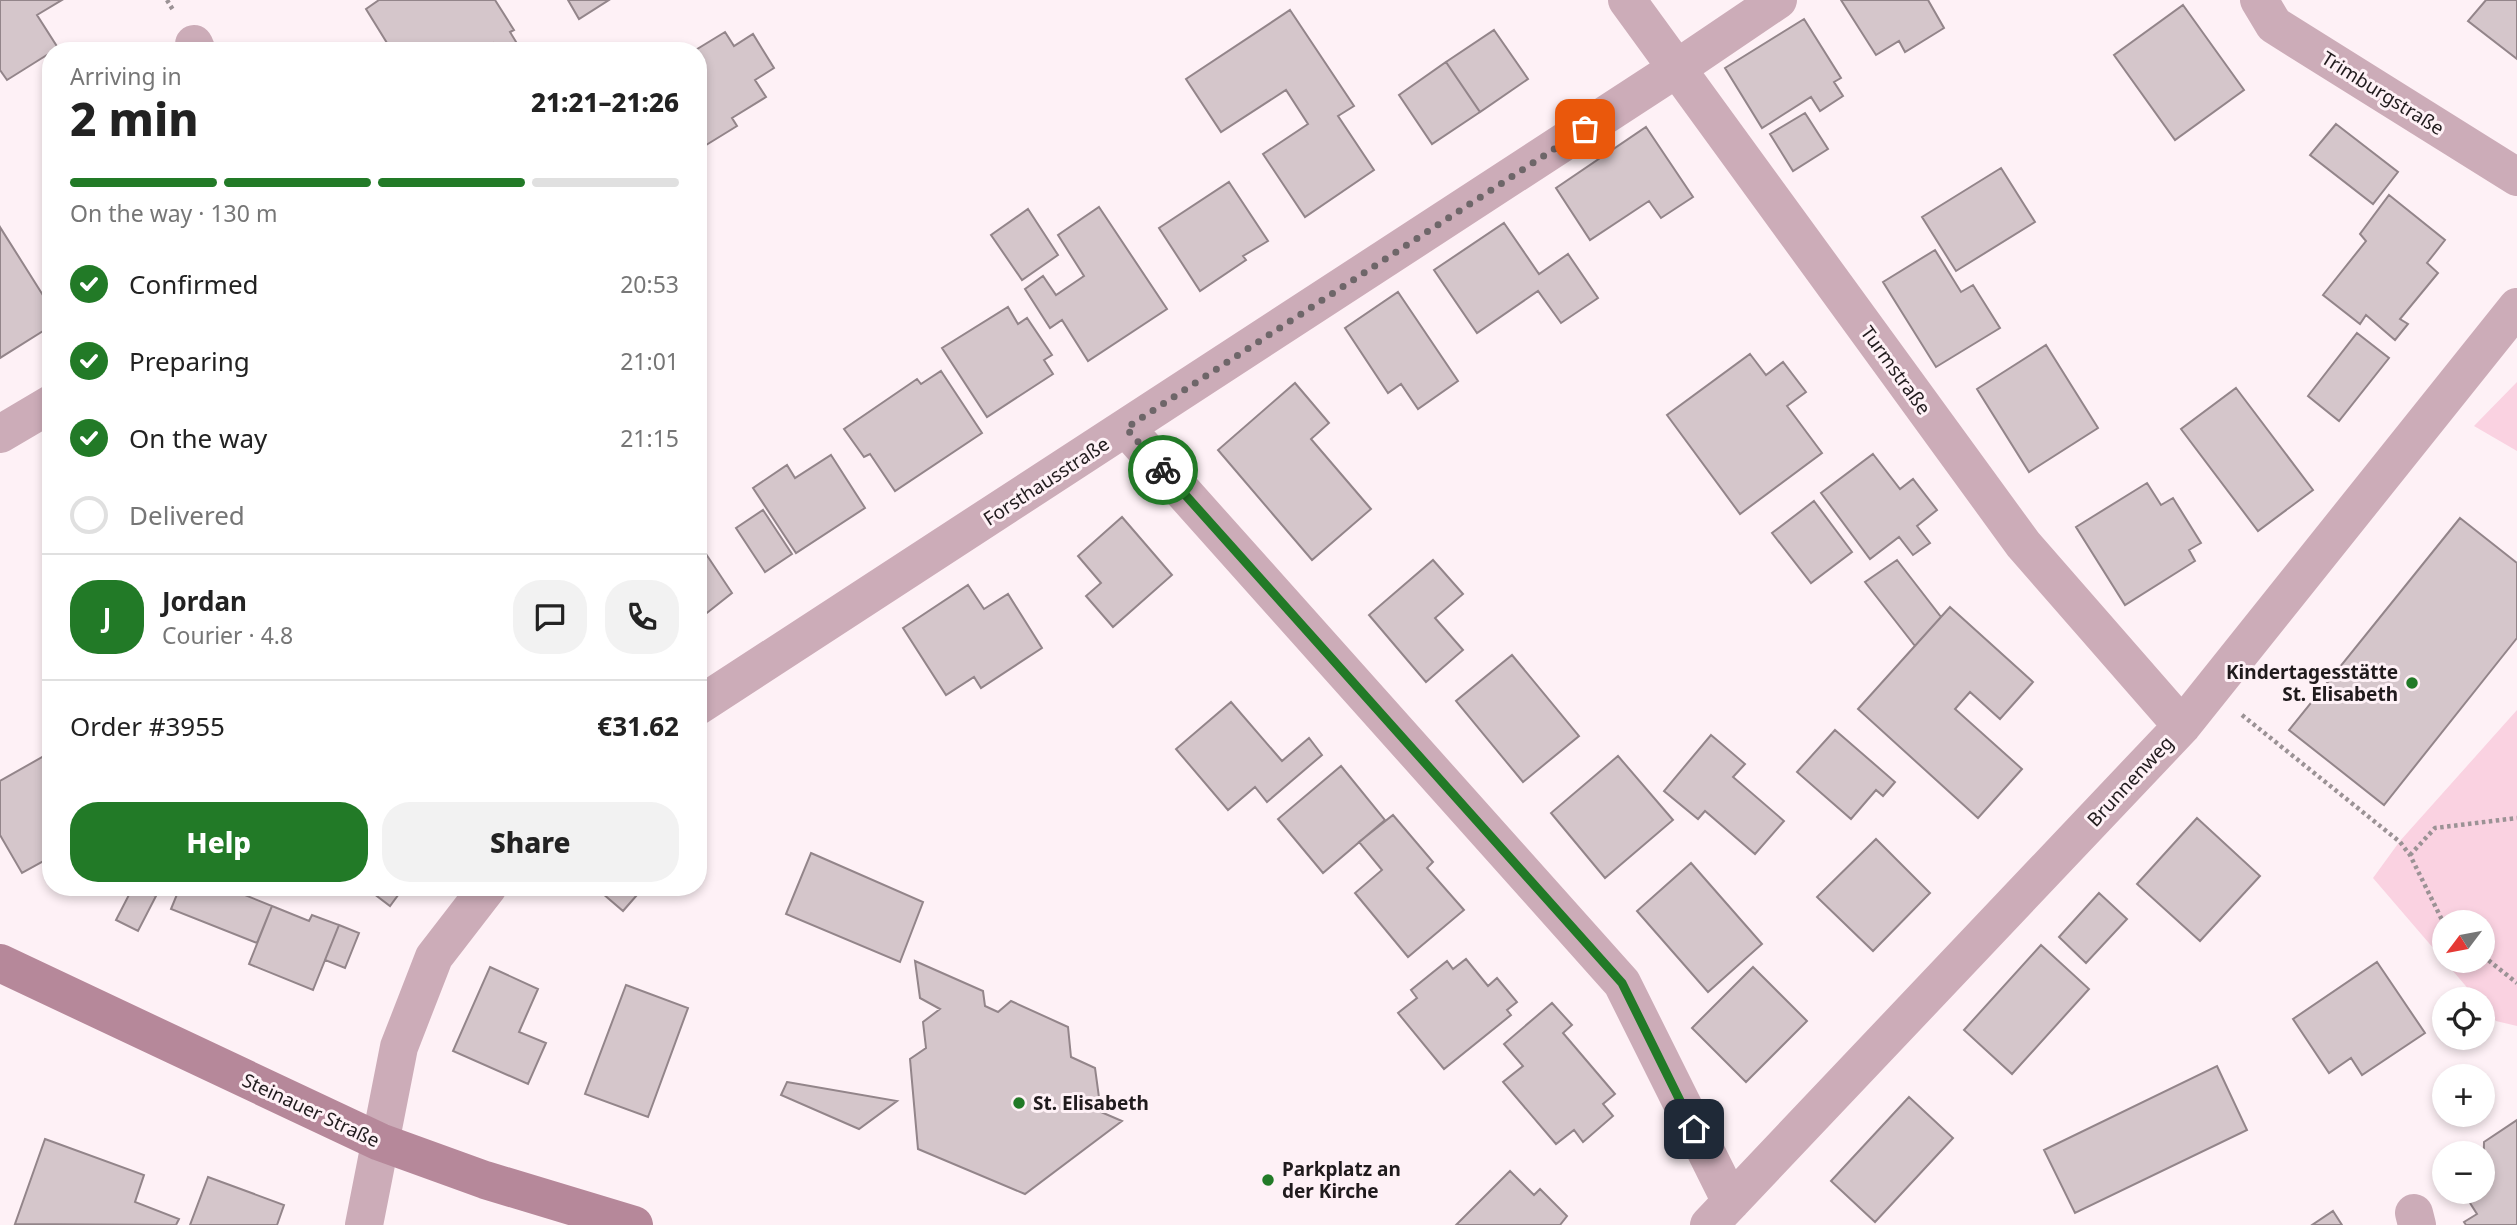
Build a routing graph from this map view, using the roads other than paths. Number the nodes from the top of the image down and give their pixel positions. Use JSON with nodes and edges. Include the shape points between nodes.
{"nodes":[{"id":1,"x":1627,"y":0,"type":"edge"},
{"id":2,"x":1778,"y":0,"type":"edge"},
{"id":3,"x":2259,"y":0,"type":"edge"},
{"id":4,"x":1676,"y":69,"type":"junction"},
{"id":5,"x":2517,"y":177,"type":"edge"},
{"id":6,"x":2517,"y":307,"type":"edge"},
{"id":7,"x":42,"y":409,"type":"edge"},
{"id":8,"x":1126,"y":428,"type":"junction"},
{"id":9,"x":0,"y":434,"type":"edge"},
{"id":10,"x":707,"y":700,"type":"edge"},
{"id":11,"x":2182,"y":726,"type":"junction"},
{"id":12,"x":481,"y":896,"type":"edge"},
{"id":13,"x":0,"y":963,"type":"edge"},
{"id":14,"x":380,"y":1142,"type":"junction"},
{"id":15,"x":1720,"y":1213,"type":"edge"},
{"id":16,"x":364,"y":1225,"type":"edge"},
{"id":17,"x":634,"y":1225,"type":"edge"}],
"edges":[{"from":1,"to":4,"type":"street","name":"Turmstraße"},
{"from":2,"to":4,"type":"street","name":"Forsthausstraße"},
{"from":3,"to":5,"type":"street","name":"Trimburgstraße","via":[[2274,25]]},
{"from":4,"to":8,"type":"street","name":"Forsthausstraße"},
{"from":4,"to":11,"type":"street","name":"Turmstraße","via":[[2023,544]]},
{"from":6,"to":11,"type":"street","name":"Brunnenweg"},
{"from":7,"to":9,"type":"street"},
{"from":8,"to":10,"type":"street","name":"Forsthausstraße"},
{"from":8,"to":15,"type":"street","via":[[1622,983]]},
{"from":11,"to":15,"type":"street","name":"Brunnenweg"},
{"from":12,"to":14,"type":"street","via":[[434,957],[399,1047]]},
{"from":13,"to":14,"type":"main road","name":"Steinauer Straße"},
{"from":14,"to":16,"type":"street"},
{"from":14,"to":17,"type":"main road","name":"Steinauer Straße","via":[[485,1180]]}]}
